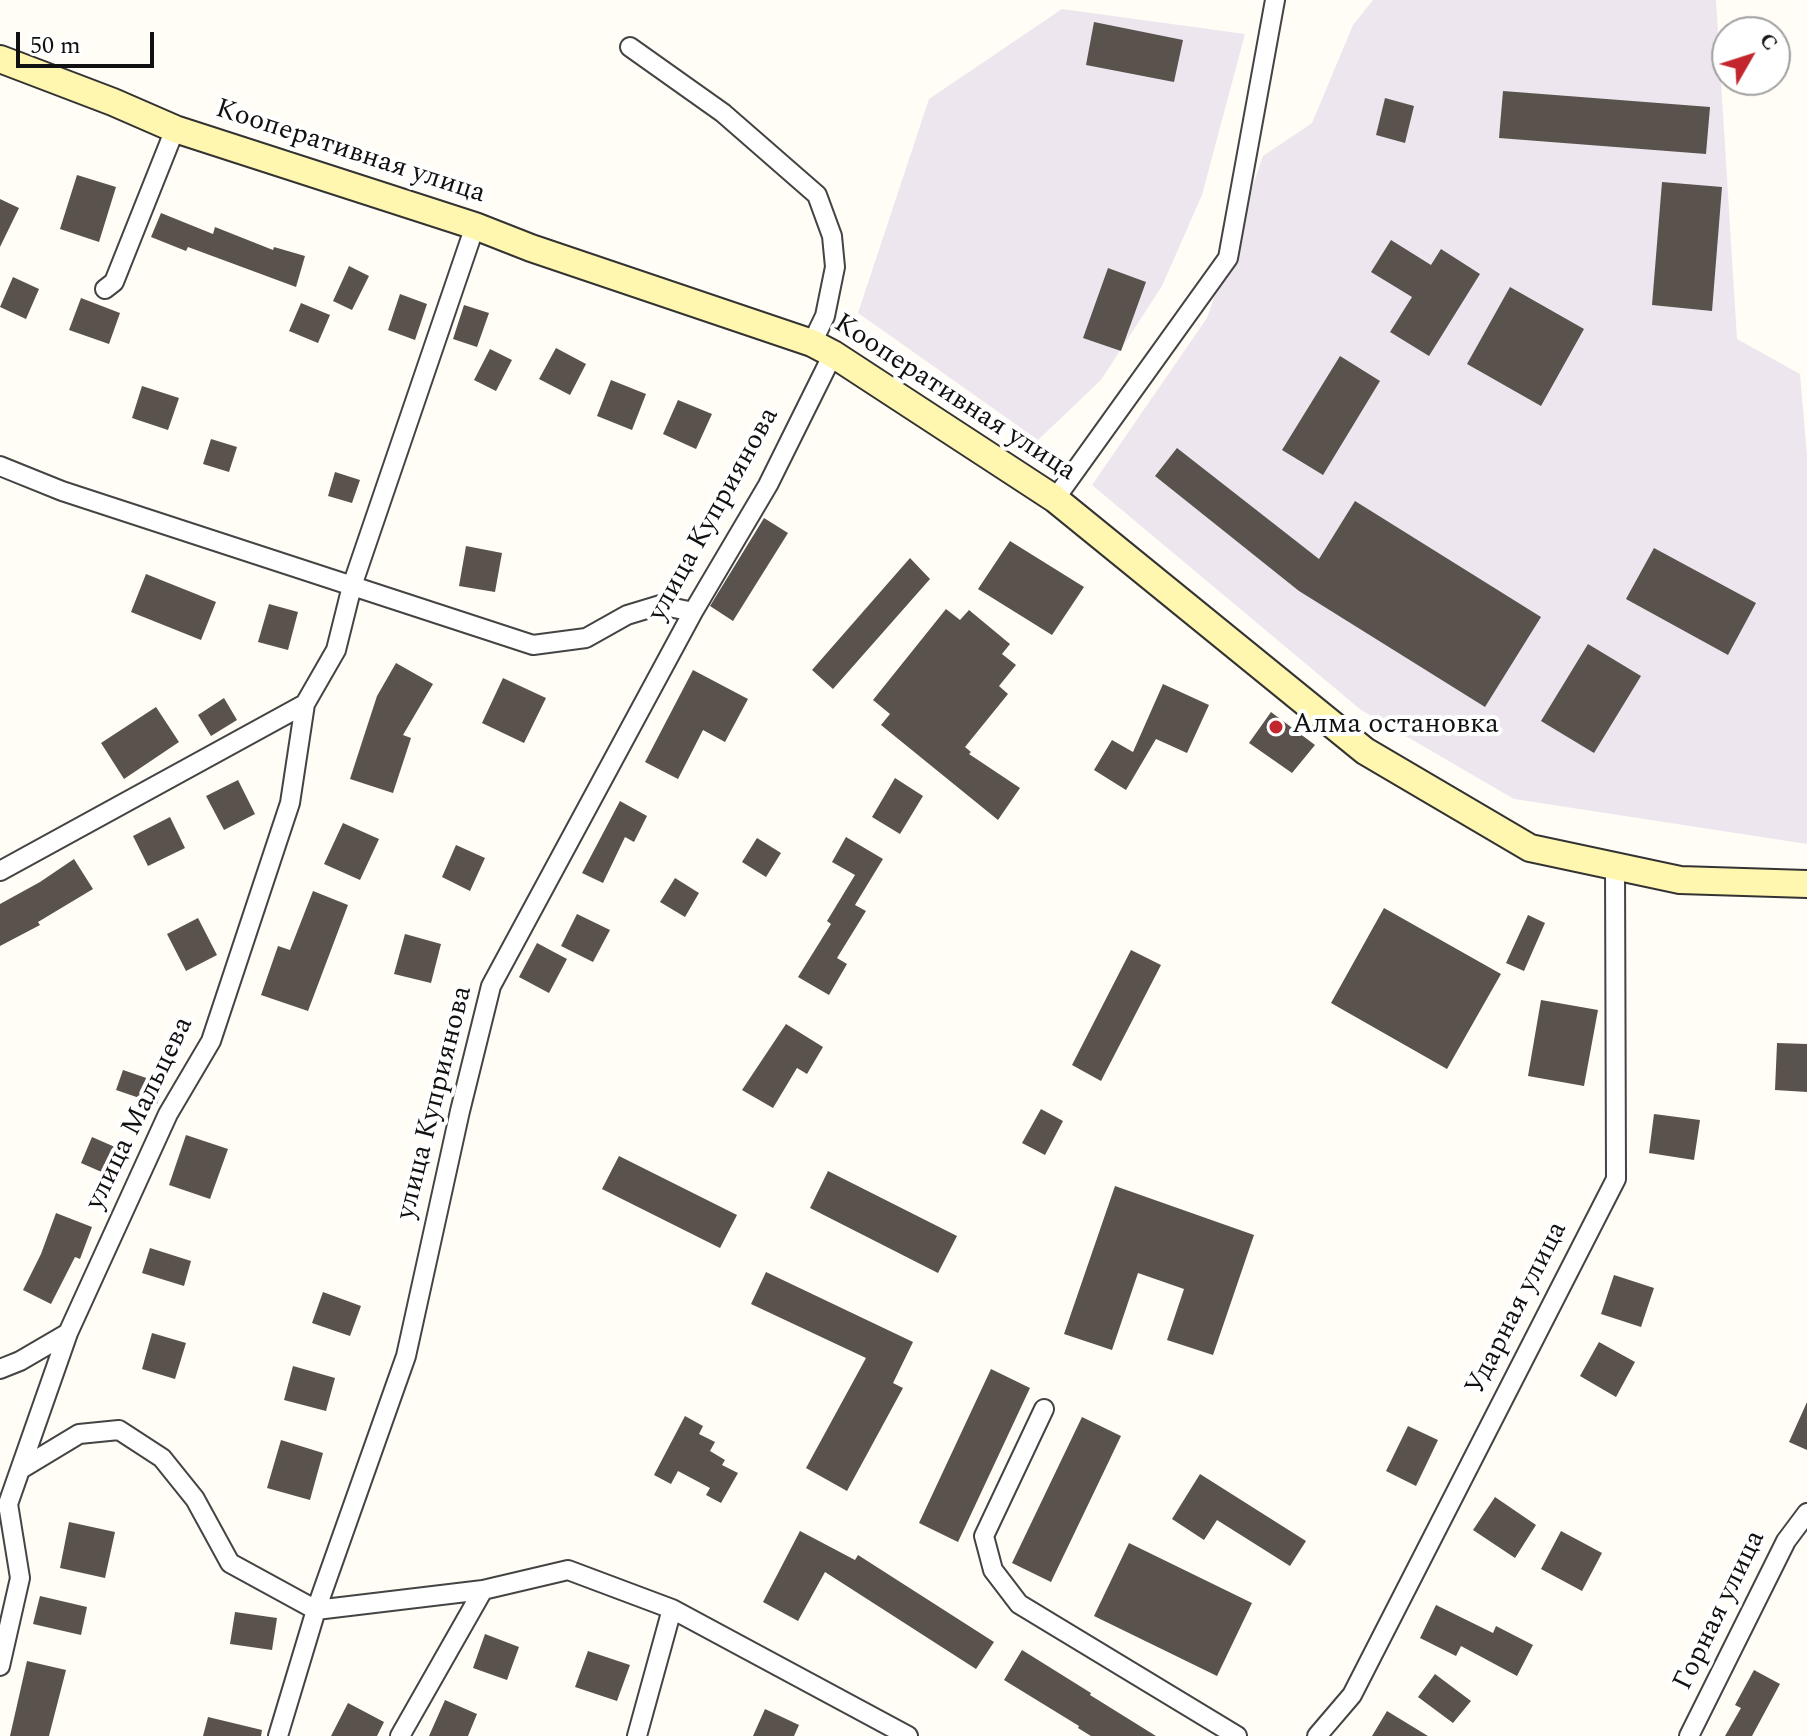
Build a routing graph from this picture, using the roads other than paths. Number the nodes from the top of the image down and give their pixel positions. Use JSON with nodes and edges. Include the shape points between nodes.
{"nodes":[{"id":1,"x":1275,"y":0,"type":"edge"},
{"id":2,"x":630,"y":47,"type":"dead end"},
{"id":3,"x":0,"y":59,"type":"edge"},
{"id":4,"x":175,"y":129,"type":"junction"},
{"id":5,"x":475,"y":226,"type":"junction"},
{"id":6,"x":105,"y":289,"type":"dead end"},
{"id":7,"x":822,"y":349,"type":"junction"},
{"id":8,"x":0,"y":466,"type":"edge"},
{"id":9,"x":1055,"y":499,"type":"junction"},
{"id":10,"x":352,"y":586,"type":"junction"},
{"id":11,"x":693,"y":612,"type":"junction"},
{"id":12,"x":305,"y":704,"type":"junction"},
{"id":13,"x":1615,"y":867,"type":"junction"},
{"id":14,"x":0,"y":871,"type":"edge"},
{"id":15,"x":1807,"y":884,"type":"edge"},
{"id":16,"x":68,"y":1333,"type":"junction"},
{"id":17,"x":0,"y":1369,"type":"edge"},
{"id":18,"x":1044,"y":1409,"type":"dead end"},
{"id":19,"x":21,"y":1469,"type":"junction"},
{"id":20,"x":4,"y":1501,"type":"edge"},
{"id":21,"x":1807,"y":1513,"type":"edge"},
{"id":22,"x":483,"y":1590,"type":"junction"},
{"id":23,"x":672,"y":1609,"type":"junction"},
{"id":24,"x":316,"y":1610,"type":"junction"},
{"id":25,"x":0,"y":1666,"type":"edge"},
{"id":26,"x":278,"y":1736,"type":"edge"},
{"id":27,"x":400,"y":1736,"type":"edge"},
{"id":28,"x":637,"y":1736,"type":"edge"},
{"id":29,"x":908,"y":1736,"type":"edge"},
{"id":30,"x":1237,"y":1736,"type":"edge"},
{"id":31,"x":1317,"y":1736,"type":"edge"},
{"id":32,"x":1689,"y":1736,"type":"edge"}],
"edges":[{"from":1,"to":9,"type":"street","via":[[1228,258]]},
{"from":2,"to":7,"type":"street","name":"улица Куприянова","via":[[723,113],[817,195],[832,236],[835,267]]},
{"from":3,"to":4,"type":"main road","name":"Кооперативная улица"},
{"from":4,"to":5,"type":"main road","name":"Кооперативная улица"},
{"from":4,"to":6,"type":"street","via":[[114,282]]},
{"from":5,"to":7,"type":"main road","name":"Кооперативная улица"},
{"from":5,"to":10,"type":"street","name":"улица Мальцева"},
{"from":7,"to":9,"type":"main road","name":"Кооперативная улица"},
{"from":7,"to":11,"type":"street","name":"улица Куприянова","via":[[768,485]]},
{"from":8,"to":10,"type":"street"},
{"from":9,"to":13,"type":"main road","name":"Кооперативная улица","via":[[1365,751],[1530,848]]},
{"from":10,"to":11,"type":"street","via":[[533,645],[586,638],[627,615],[660,605]]},
{"from":10,"to":12,"type":"street","name":"улица Мальцева","via":[[336,650]]},
{"from":11,"to":24,"type":"street","name":"улица Куприянова","via":[[491,986],[406,1356]]},
{"from":12,"to":14,"type":"street"},
{"from":12,"to":16,"type":"street","name":"улица Мальцева","via":[[290,803],[211,1041],[168,1114]]},
{"from":13,"to":15,"type":"main road","name":"Кооперативная улица","via":[[1680,880]]},
{"from":13,"to":31,"type":"street","name":"Ударная улица","via":[[1616,1179],[1352,1695]]},
{"from":16,"to":17,"type":"street"},
{"from":16,"to":19,"type":"street","name":"улица Мальцева"},
{"from":18,"to":30,"type":"street","via":[[984,1536],[993,1570],[1019,1604]]},
{"from":19,"to":20,"type":"street","name":"улица Мальцева"},
{"from":19,"to":24,"type":"street","via":[[79,1434],[119,1430],[162,1458],[195,1499],[230,1563]]},
{"from":20,"to":25,"type":"street","name":"улица Мальцева","via":[[20,1578]]},
{"from":21,"to":32,"type":"street","name":"Горная улица","via":[[1786,1541]]},
{"from":22,"to":23,"type":"street","via":[[568,1570]]},
{"from":22,"to":24,"type":"street"},
{"from":22,"to":27,"type":"street"},
{"from":23,"to":28,"type":"street"},
{"from":23,"to":29,"type":"street"},
{"from":24,"to":26,"type":"street","name":"улица Куприянова"}]}
